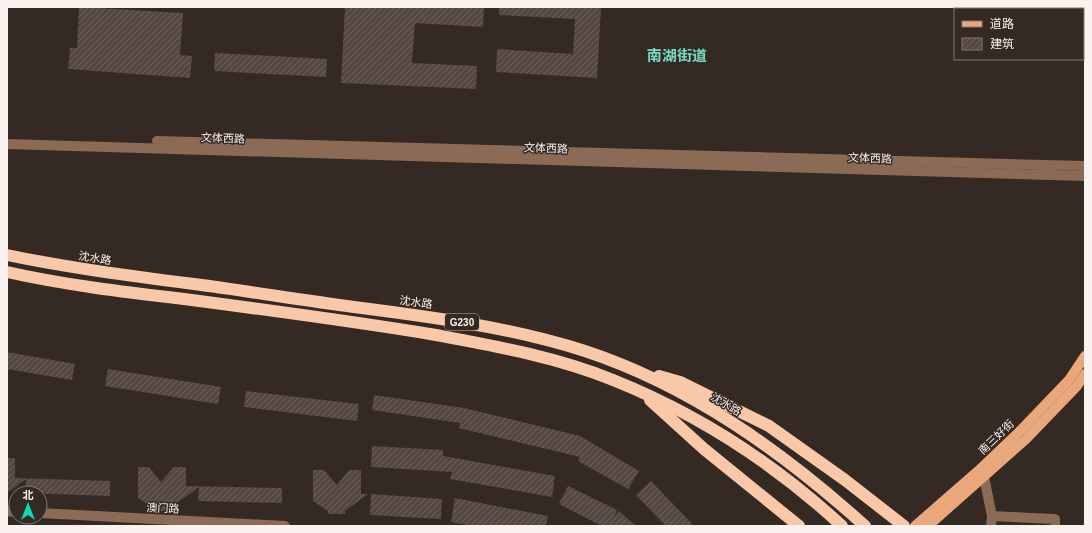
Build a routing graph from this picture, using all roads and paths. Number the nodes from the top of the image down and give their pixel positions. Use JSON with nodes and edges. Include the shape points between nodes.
{"nodes":[{"id":1,"x":7,"y":137,"type":"edge"},
{"id":2,"x":7,"y":144,"type":"edge"},
{"id":3,"x":1085,"y":166,"type":"edge"},
{"id":4,"x":1085,"y":176,"type":"edge"},
{"id":5,"x":7,"y":255,"type":"edge"},
{"id":6,"x":7,"y":272,"type":"edge"},
{"id":7,"x":1085,"y":356,"type":"edge"},
{"id":8,"x":615,"y":363,"type":"junction"},
{"id":9,"x":1085,"y":374,"type":"edge"},
{"id":10,"x":642,"y":392,"type":"junction"},
{"id":11,"x":984,"y":477,"type":"junction"},
{"id":12,"x":48,"y":513,"type":"edge"},
{"id":13,"x":991,"y":521,"type":"edge"},
{"id":14,"x":285,"y":526,"type":"edge"},
{"id":15,"x":799,"y":526,"type":"edge"},
{"id":16,"x":842,"y":526,"type":"edge"},
{"id":17,"x":865,"y":526,"type":"edge"},
{"id":18,"x":904,"y":526,"type":"edge"},
{"id":19,"x":915,"y":526,"type":"edge"},
{"id":20,"x":928,"y":526,"type":"edge"},
{"id":21,"x":1055,"y":526,"type":"edge"}],
"edges":[{"from":1,"to":3,"type":"street","name":"文体西路"},
{"from":2,"to":4,"type":"street","name":"文体西路"},
{"from":5,"to":8,"type":"highway","name":"沈水路","number":"G230","via":[[95,271],[491,327],[565,345]]},
{"from":6,"to":10,"type":"highway","number":"G230","via":[[79,286],[353,322],[466,340],[559,362],[613,379]]},
{"from":7,"to":19,"type":"main road","name":"南三好街","via":[[1069,380],[1019,432]]},
{"from":8,"to":17,"type":"highway","name":"沈水路","number":"G230","via":[[690,398],[754,436],[819,485]]},
{"from":8,"to":18,"type":"highway","via":[[680,382],[770,426]]},
{"from":9,"to":11,"type":"main road","via":[[1077,386],[1026,439]]},
{"from":10,"to":15,"type":"highway","via":[[704,449]]},
{"from":10,"to":16,"type":"highway","number":"G230","via":[[731,439],[808,496]]},
{"from":11,"to":13,"type":"street"},
{"from":11,"to":20,"type":"main road"},
{"from":12,"to":14,"type":"street","name":"澳门路"},
{"from":13,"to":21,"type":"street","via":[[1055,519]]}]}
